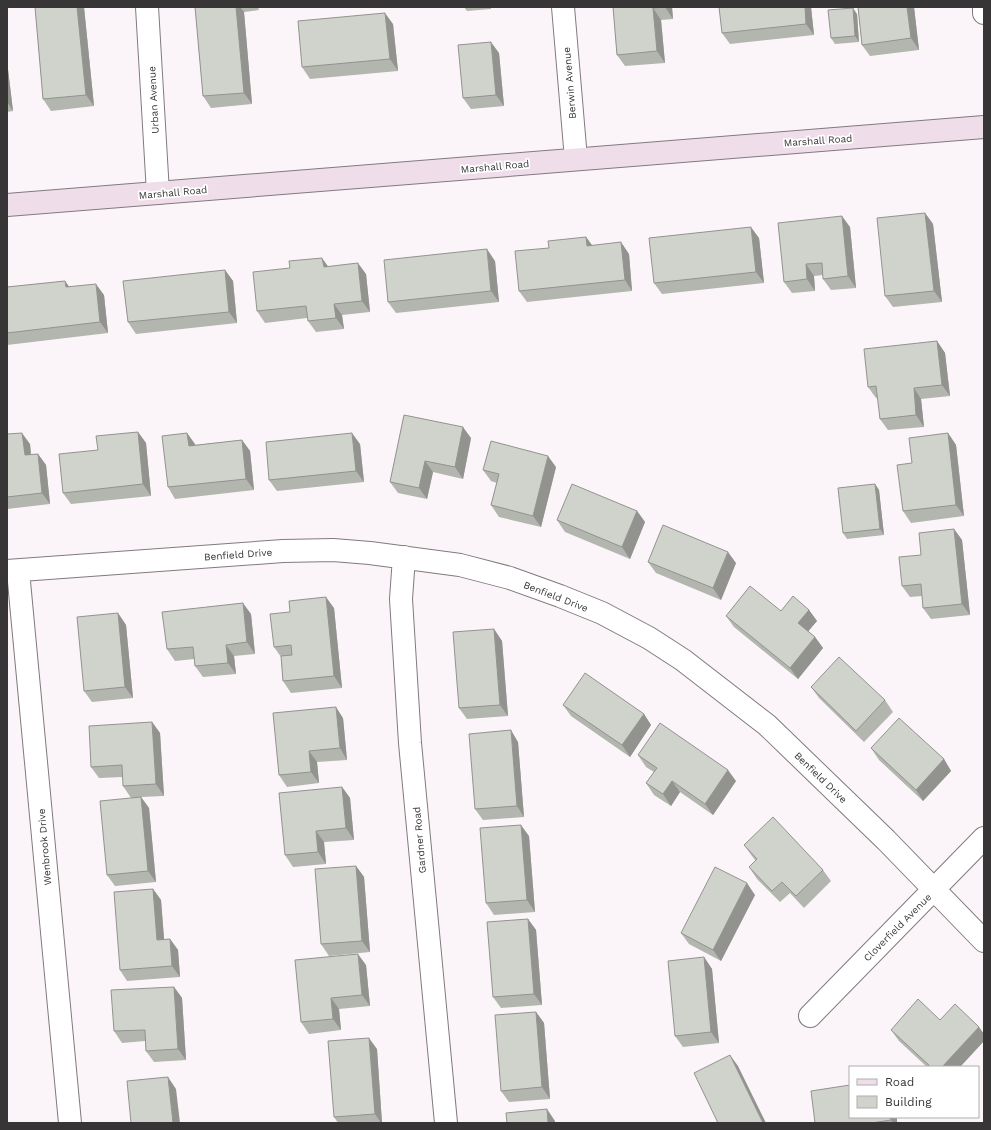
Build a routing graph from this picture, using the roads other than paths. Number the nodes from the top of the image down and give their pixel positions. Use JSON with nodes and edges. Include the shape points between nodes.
{"nodes":[{"id":1,"x":147,"y":7,"type":"edge"},
{"id":2,"x":563,"y":7,"type":"edge"},
{"id":3,"x":984,"y":7,"type":"edge"},
{"id":4,"x":984,"y":13,"type":"edge"},
{"id":5,"x":984,"y":127,"type":"edge"},
{"id":6,"x":576,"y":159,"type":"junction"},
{"id":7,"x":158,"y":193,"type":"junction"},
{"id":8,"x":7,"y":205,"type":"edge"},
{"id":9,"x":404,"y":557,"type":"junction"},
{"id":10,"x":12,"y":571,"type":"edge"},
{"id":11,"x":984,"y":838,"type":"edge"},
{"id":12,"x":933,"y":890,"type":"junction"},
{"id":13,"x":984,"y":941,"type":"edge"},
{"id":14,"x":810,"y":1016,"type":"dead end"},
{"id":15,"x":70,"y":1123,"type":"edge"},
{"id":16,"x":446,"y":1123,"type":"edge"}],
"edges":[{"from":1,"to":7,"type":"street","name":"Urban Avenue"},
{"from":2,"to":6,"type":"street","name":"Berwin Avenue"},
{"from":3,"to":4,"type":"street"},
{"from":5,"to":6,"type":"street","name":"Marshall Road"},
{"from":6,"to":7,"type":"street","name":"Marshall Road"},
{"from":7,"to":8,"type":"street","name":"Marshall Road"},
{"from":9,"to":10,"type":"street","name":"Benfield Drive","via":[[333,550],[282,551]]},
{"from":9,"to":12,"type":"street","name":"Benfield Drive","via":[[460,565],[510,578],[602,613],[649,638],[683,660],[767,725],[886,840]]},
{"from":9,"to":16,"type":"street","name":"Gardner Road","via":[[400,599],[410,743]]},
{"from":10,"to":15,"type":"street","name":"Wenbrook Drive"},
{"from":11,"to":12,"type":"street","name":"Cloverfield Avenue"},
{"from":12,"to":13,"type":"street","name":"Benfield Drive"},
{"from":12,"to":14,"type":"street","name":"Cloverfield Avenue"}]}
